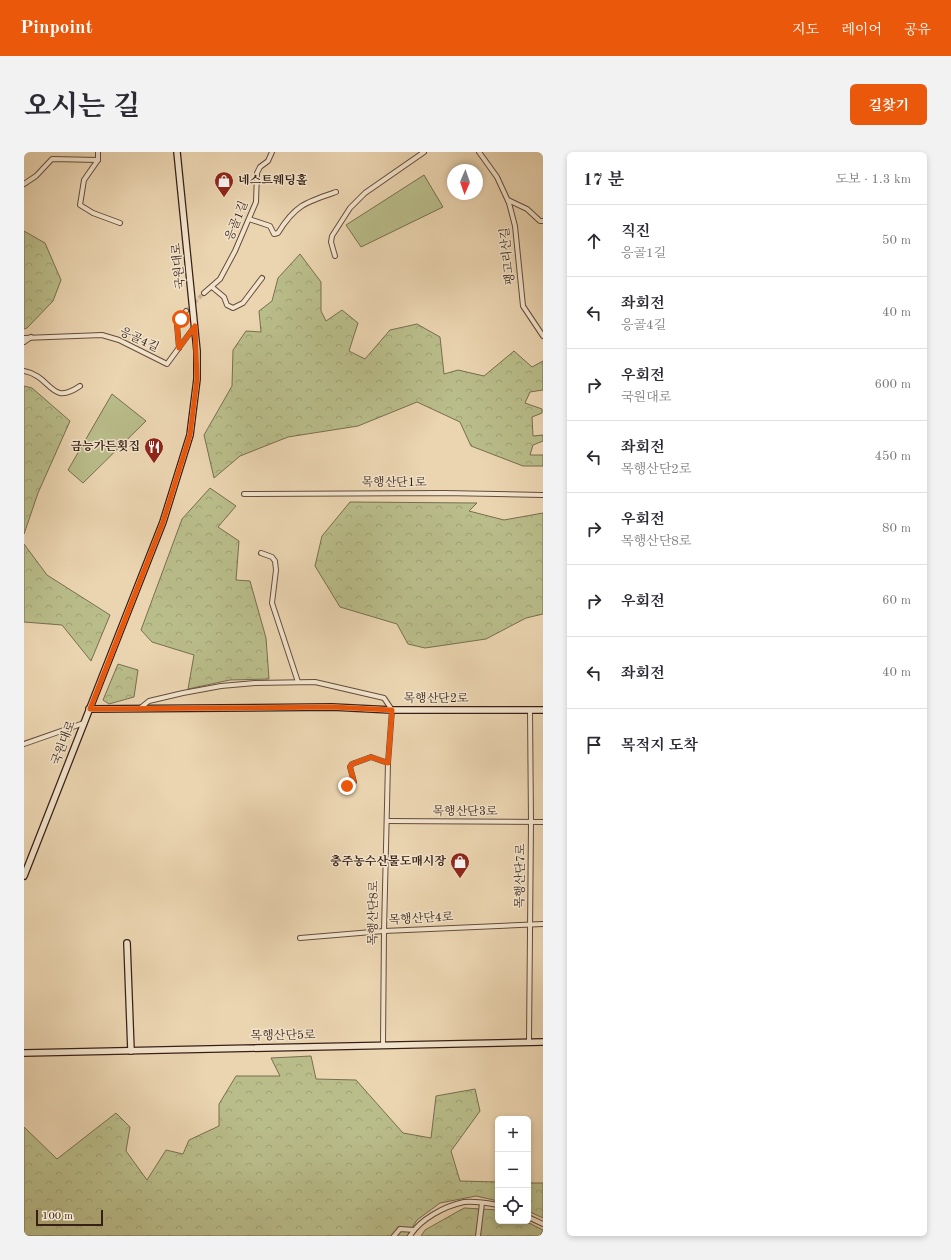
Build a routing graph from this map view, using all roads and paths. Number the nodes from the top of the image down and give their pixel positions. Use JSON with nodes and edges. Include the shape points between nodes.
{"nodes":[{"id":1,"x":98,"y":152,"type":"edge"},
{"id":2,"x":177,"y":152,"type":"edge"},
{"id":3,"x":272,"y":152,"type":"edge"},
{"id":4,"x":424,"y":152,"type":"edge"},
{"id":5,"x":479,"y":152,"type":"edge"},
{"id":6,"x":98,"y":160,"type":"junction"},
{"id":7,"x":24,"y":184,"type":"edge"},
{"id":8,"x":336,"y":192,"type":"dead end"},
{"id":9,"x":508,"y":200,"type":"junction"},
{"id":10,"x":249,"y":219,"type":"junction"},
{"id":11,"x":543,"y":221,"type":"edge"},
{"id":12,"x":120,"y":223,"type":"dead end"},
{"id":13,"x":335,"y":256,"type":"dead end"},
{"id":14,"x":262,"y":278,"type":"dead end"},
{"id":15,"x":212,"y":287,"type":"junction"},
{"id":16,"x":204,"y":293,"type":"tunnel mouth"},
{"id":17,"x":186,"y":311,"type":"tunnel mouth"},
{"id":18,"x":195,"y":326,"type":"junction"},
{"id":19,"x":543,"y":336,"type":"edge"},
{"id":20,"x":32,"y":337,"type":"junction"},
{"id":21,"x":24,"y":338,"type":"edge"},
{"id":22,"x":24,"y":342,"type":"edge"},
{"id":23,"x":179,"y":348,"type":"junction"},
{"id":24,"x":24,"y":371,"type":"edge"},
{"id":25,"x":80,"y":386,"type":"dead end"},
{"id":26,"x":244,"y":494,"type":"dead end"},
{"id":27,"x":543,"y":495,"type":"edge"},
{"id":28,"x":261,"y":553,"type":"dead end"},
{"id":29,"x":298,"y":682,"type":"junction"},
{"id":30,"x":90,"y":709,"type":"junction"},
{"id":31,"x":139,"y":709,"type":"junction"},
{"id":32,"x":392,"y":710,"type":"junction"},
{"id":33,"x":530,"y":710,"type":"junction"},
{"id":34,"x":543,"y":710,"type":"edge"},
{"id":35,"x":84,"y":723,"type":"junction"},
{"id":36,"x":24,"y":744,"type":"edge"},
{"id":37,"x":388,"y":763,"type":"junction"},
{"id":38,"x":347,"y":786,"type":"dead end"},
{"id":39,"x":387,"y":821,"type":"junction"},
{"id":40,"x":531,"y":822,"type":"junction"},
{"id":41,"x":543,"y":822,"type":"edge"},
{"id":42,"x":24,"y":876,"type":"edge"},
{"id":43,"x":530,"y":924,"type":"junction"},
{"id":44,"x":543,"y":924,"type":"edge"},
{"id":45,"x":384,"y":931,"type":"junction"},
{"id":46,"x":300,"y":938,"type":"dead end"},
{"id":47,"x":127,"y":943,"type":"dead end"},
{"id":48,"x":529,"y":1042,"type":"junction"},
{"id":49,"x":543,"y":1042,"type":"edge"},
{"id":50,"x":383,"y":1044,"type":"junction"},
{"id":51,"x":131,"y":1051,"type":"junction"},
{"id":52,"x":24,"y":1053,"type":"edge"},
{"id":53,"x":482,"y":1203,"type":"junction"},
{"id":54,"x":495,"y":1205,"type":"edge"},
{"id":55,"x":531,"y":1218,"type":"edge"},
{"id":56,"x":543,"y":1224,"type":"edge"},
{"id":57,"x":414,"y":1230,"type":"junction"},
{"id":58,"x":394,"y":1236,"type":"edge"},
{"id":59,"x":410,"y":1236,"type":"edge"},
{"id":60,"x":478,"y":1236,"type":"edge"}],
"edges":[{"from":1,"to":6,"type":"street"},
{"from":2,"to":18,"type":"street","name":"국원대로"},
{"from":3,"to":10,"type":"street","name":"응골1길","via":[[257,173],[256,202]]},
{"from":4,"to":13,"type":"street","via":[[364,193],[350,208],[330,242]]},
{"from":5,"to":9,"type":"street","name":"팽고리산길","via":[[497,177]]},
{"from":6,"to":7,"type":"street","via":[[52,159],[36,176]]},
{"from":6,"to":12,"type":"street","via":[[84,180],[80,205]]},
{"from":8,"to":10,"type":"street","via":[[308,201],[286,219],[278,233],[274,234],[270,226]]},
{"from":9,"to":11,"type":"street","via":[[527,209],[536,219]]},
{"from":9,"to":19,"type":"street","name":"팽고리산길","via":[[515,226],[523,306]]},
{"from":10,"to":15,"type":"street","name":"응골1길","via":[[220,279]]},
{"from":14,"to":15,"type":"street","via":[[242,303],[233,308]]},
{"from":15,"to":16,"type":"street","name":"응골1길"},
{"from":17,"to":23,"type":"street","via":[[177,325]]},
{"from":18,"to":23,"type":"street","name":"응골4길"},
{"from":18,"to":30,"type":"street","name":"국원대로","via":[[197,379],[188,442],[163,522]]},
{"from":20,"to":21,"type":"street","name":"응골4길"},
{"from":20,"to":22,"type":"street","name":"응골4길"},
{"from":20,"to":23,"type":"street","name":"응골4길","via":[[102,334],[167,364]]},
{"from":24,"to":25,"type":"street","via":[[43,379],[54,392],[60,394],[69,393]]},
{"from":26,"to":27,"type":"street","name":"목행산단1로"},
{"from":28,"to":29,"type":"street","via":[[275,561],[272,603]]},
{"from":29,"to":31,"type":"street","via":[[221,686],[149,701]]},
{"from":29,"to":32,"type":"street","via":[[316,682],[384,698]]},
{"from":30,"to":31,"type":"street","name":"목행산단2로"},
{"from":30,"to":35,"type":"street","name":"국원대로"},
{"from":31,"to":32,"type":"street","name":"목행산단2로","via":[[332,707]]},
{"from":32,"to":33,"type":"street","name":"목행산단2로"},
{"from":32,"to":37,"type":"street","name":"목행산단8로"},
{"from":33,"to":34,"type":"street","name":"목행산단2로"},
{"from":33,"to":40,"type":"street","name":"목행산단7로"},
{"from":35,"to":36,"type":"street"},
{"from":35,"to":42,"type":"street","name":"국원대로"},
{"from":37,"to":38,"type":"street","via":[[371,757],[352,764],[350,767],[354,782]]},
{"from":37,"to":39,"type":"street","name":"목행산단8로"},
{"from":39,"to":40,"type":"street","name":"목행산단3로"},
{"from":39,"to":45,"type":"street","name":"목행산단8로"},
{"from":40,"to":41,"type":"street","name":"목행산단3로"},
{"from":40,"to":43,"type":"street","name":"목행산단7로"},
{"from":43,"to":44,"type":"street","name":"목행산단4로"},
{"from":43,"to":45,"type":"street","name":"목행산단4로"},
{"from":43,"to":48,"type":"street","name":"목행산단7로"},
{"from":45,"to":46,"type":"street","name":"목행산단4로"},
{"from":45,"to":50,"type":"street","name":"목행산단8로"},
{"from":47,"to":51,"type":"street"},
{"from":48,"to":49,"type":"street","name":"목행산단5로"},
{"from":48,"to":50,"type":"street","name":"목행산단5로"},
{"from":50,"to":51,"type":"street","name":"목행산단5로"},
{"from":51,"to":52,"type":"street","name":"목행산단5로"},
{"from":53,"to":54,"type":"street"},
{"from":53,"to":57,"type":"street","via":[[464,1202],[438,1212]]},
{"from":53,"to":60,"type":"street"},
{"from":55,"to":56,"type":"street"},
{"from":57,"to":58,"type":"street","via":[[400,1229]]},
{"from":57,"to":59,"type":"street"}]}
